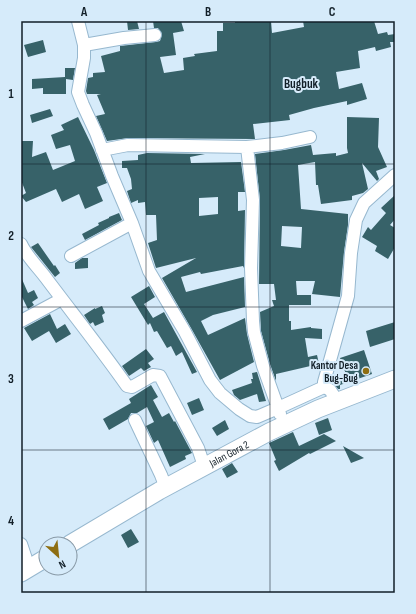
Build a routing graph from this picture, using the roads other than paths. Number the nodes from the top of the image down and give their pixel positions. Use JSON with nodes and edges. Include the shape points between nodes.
{"nodes":[{"id":1,"x":78,"y":21,"type":"edge"},
{"id":2,"x":155,"y":35,"type":"dead end"},
{"id":3,"x":84,"y":45,"type":"junction"},
{"id":4,"x":310,"y":137,"type":"dead end"},
{"id":5,"x":247,"y":147,"type":"junction"},
{"id":6,"x":102,"y":150,"type":"junction"},
{"id":7,"x":395,"y":175,"type":"edge"},
{"id":8,"x":132,"y":223,"type":"junction"},
{"id":9,"x":22,"y":250,"type":"edge"},
{"id":10,"x":72,"y":256,"type":"dead end"},
{"id":11,"x":62,"y":299,"type":"junction"},
{"id":12,"x":21,"y":322,"type":"edge"},
{"id":13,"x":395,"y":379,"type":"edge"},
{"id":14,"x":324,"y":387,"type":"junction"},
{"id":15,"x":338,"y":402,"type":"junction"},
{"id":16,"x":278,"y":408,"type":"junction"},
{"id":17,"x":135,"y":420,"type":"dead end"},
{"id":18,"x":286,"y":424,"type":"junction"},
{"id":19,"x":204,"y":466,"type":"junction"},
{"id":20,"x":166,"y":488,"type":"junction"},
{"id":21,"x":78,"y":539,"type":"edge"},
{"id":22,"x":21,"y":544,"type":"edge"},
{"id":23,"x":38,"y":563,"type":"edge"},
{"id":24,"x":25,"y":570,"type":"edge"}],
"edges":[{"from":1,"to":3,"type":"street"},
{"from":2,"to":3,"type":"street"},
{"from":3,"to":6,"type":"street","via":[[83,71],[78,92]]},
{"from":4,"to":5,"type":"street"},
{"from":5,"to":6,"type":"street","via":[[128,145]]},
{"from":5,"to":16,"type":"street","via":[[253,200],[252,316],[263,366]]},
{"from":6,"to":8,"type":"street"},
{"from":7,"to":14,"type":"street","via":[[364,203],[356,220],[350,253],[348,296]]},
{"from":8,"to":10,"type":"street"},
{"from":8,"to":16,"type":"street","via":[[149,271],[216,388],[238,409],[250,416],[258,417]]},
{"from":9,"to":11,"type":"street"},
{"from":11,"to":12,"type":"street"},
{"from":11,"to":19,"type":"street","via":[[128,387],[153,375],[160,376],[198,448]]},
{"from":13,"to":15,"type":"street","name":"Jalan Gora 2"},
{"from":14,"to":15,"type":"street","via":[[330,390]]},
{"from":14,"to":16,"type":"street"},
{"from":15,"to":18,"type":"street","name":"Jalan Gora 2"},
{"from":16,"to":18,"type":"street"},
{"from":17,"to":20,"type":"street"},
{"from":18,"to":19,"type":"street","name":"Jalan Gora 2"},
{"from":19,"to":20,"type":"street","name":"Jalan Gora 2"},
{"from":20,"to":21,"type":"street","name":"Jalan Gora 2"},
{"from":22,"to":24,"type":"street"},
{"from":23,"to":24,"type":"street"}]}
